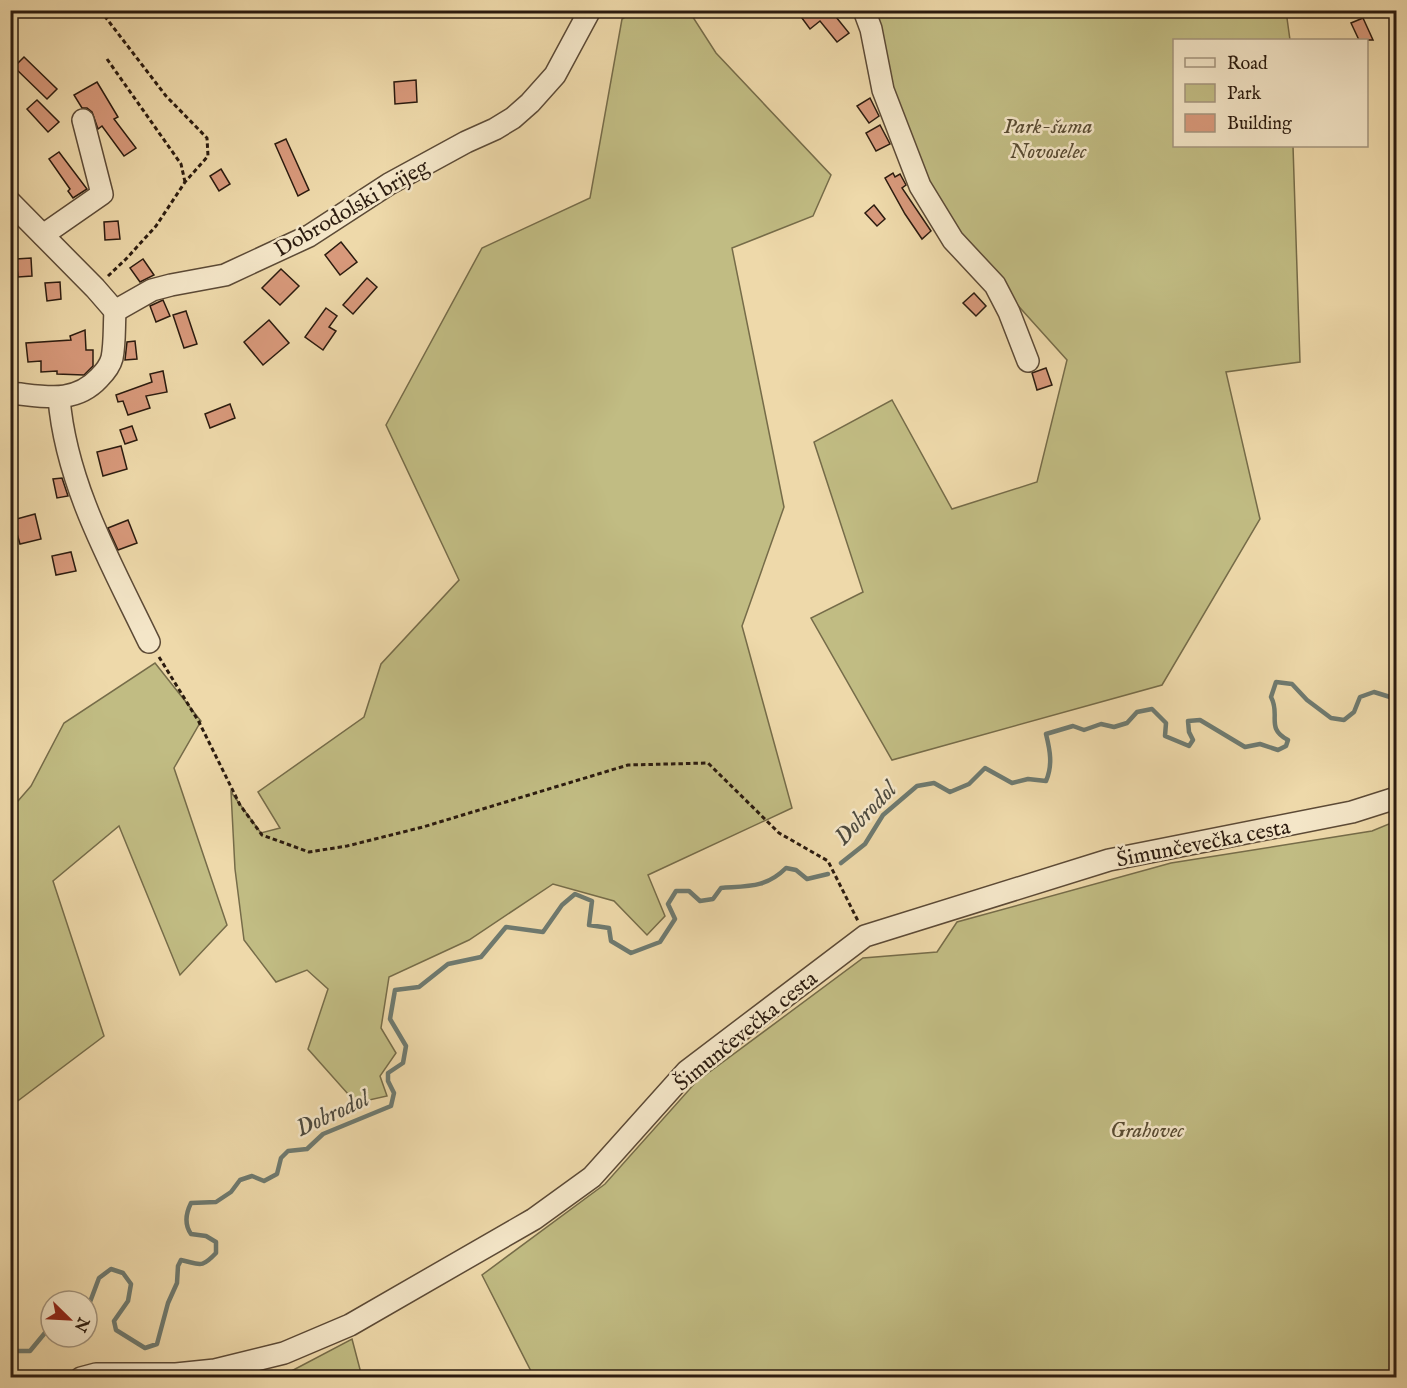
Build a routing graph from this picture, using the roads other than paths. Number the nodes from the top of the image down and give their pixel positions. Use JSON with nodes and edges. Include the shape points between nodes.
{"nodes":[{"id":1,"x":590,"y":10,"type":"edge"},
{"id":2,"x":864,"y":10,"type":"edge"},
{"id":3,"x":83,"y":120,"type":"dead end"},
{"id":4,"x":10,"y":202,"type":"edge"},
{"id":5,"x":43,"y":235,"type":"junction"},
{"id":6,"x":115,"y":311,"type":"junction"},
{"id":7,"x":1028,"y":361,"type":"dead end"},
{"id":8,"x":10,"y":393,"type":"edge"},
{"id":9,"x":59,"y":398,"type":"junction"},
{"id":10,"x":149,"y":642,"type":"road end"},
{"id":11,"x":1396,"y":798,"type":"edge"},
{"id":12,"x":81,"y":1377,"type":"edge"}],
"edges":[{"from":1,"to":6,"type":"street","name":"Dobrodolski brijeg","via":[[555,75],[513,118],[389,184],[309,236],[225,275],[152,290]]},
{"from":2,"to":7,"type":"street","via":[[883,90],[920,186],[953,240],[995,285]]},
{"from":3,"to":5,"type":"street","via":[[102,194]]},
{"from":4,"to":5,"type":"street"},
{"from":5,"to":6,"type":"street"},
{"from":6,"to":9,"type":"street","via":[[111,361],[106,371],[75,395]]},
{"from":8,"to":9,"type":"street"},
{"from":9,"to":10,"type":"street","via":[[67,449],[86,507]]},
{"from":11,"to":12,"type":"street","name":"Šimunčevečka cesta","via":[[1352,812],[1109,860],[865,936],[687,1071],[592,1177],[534,1220],[350,1325],[284,1353],[215,1370]]}]}
